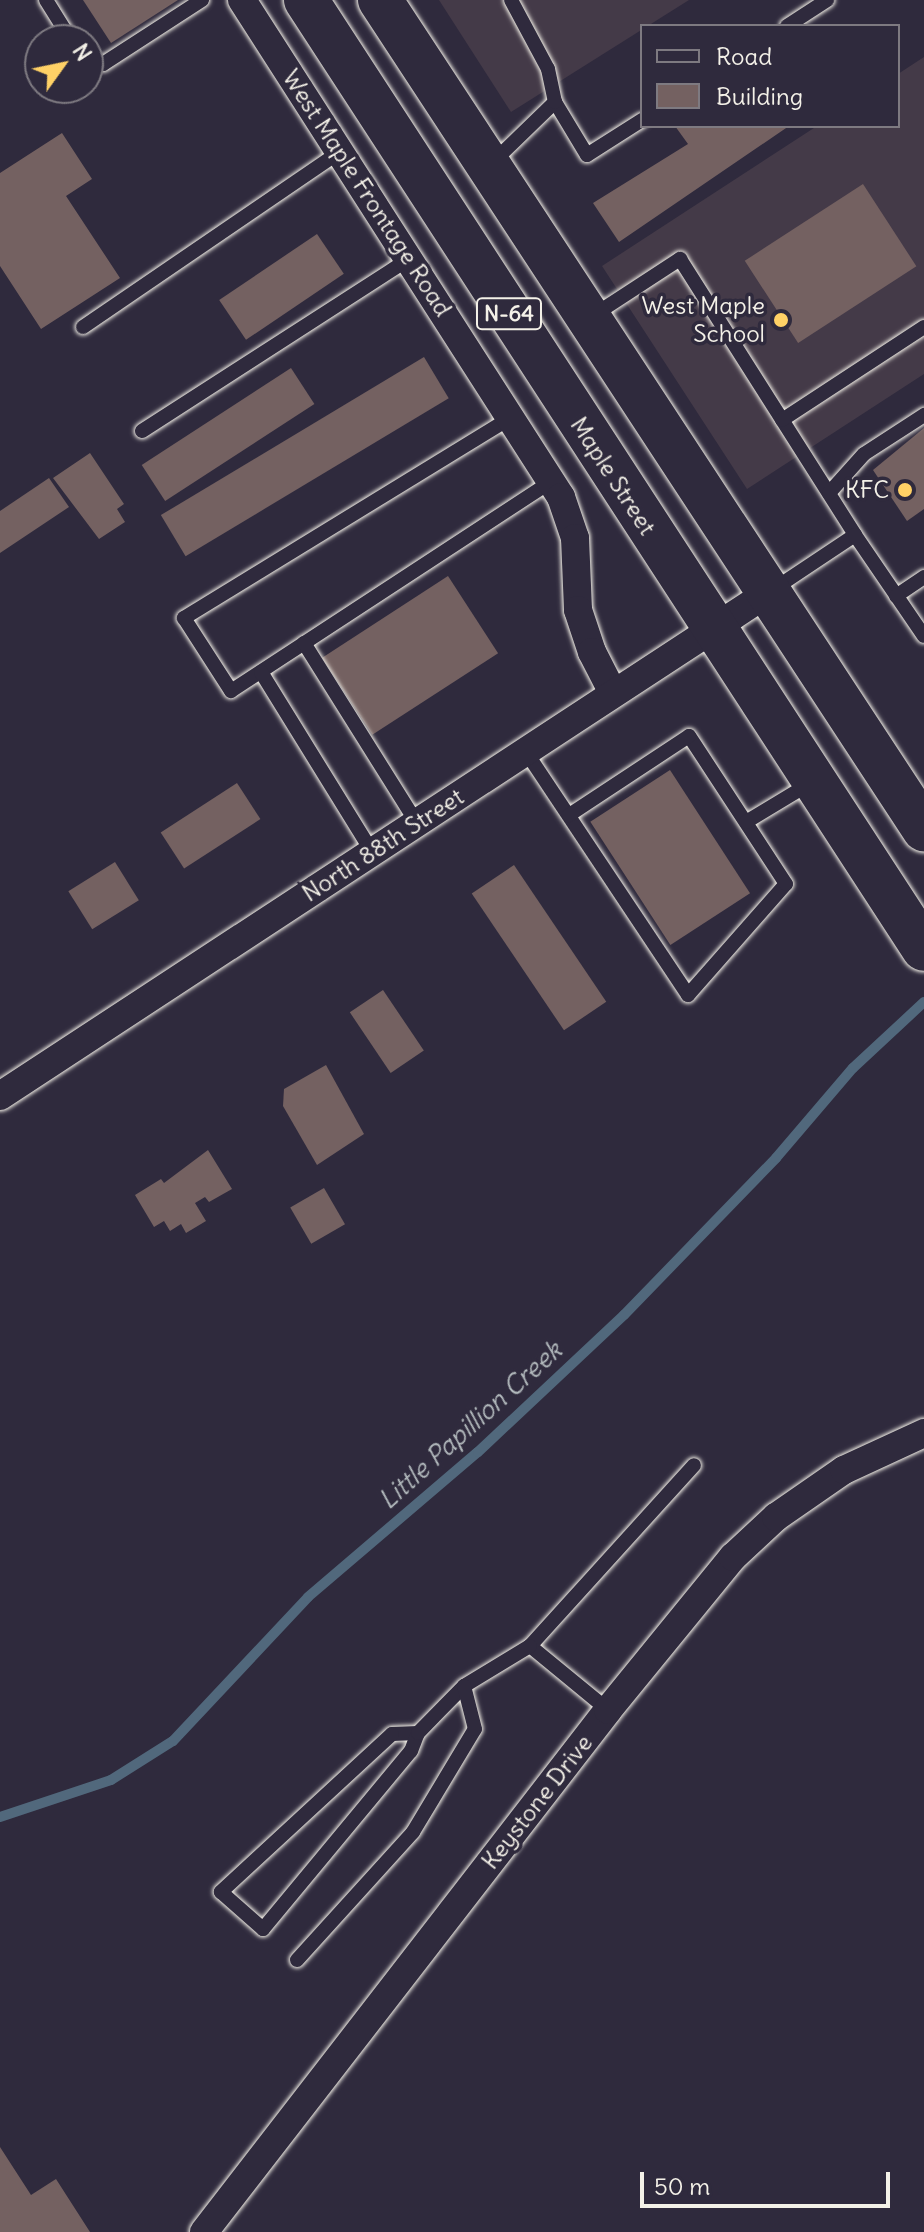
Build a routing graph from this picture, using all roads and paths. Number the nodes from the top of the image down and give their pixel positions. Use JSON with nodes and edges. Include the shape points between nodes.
{"nodes":[{"id":1,"x":46,"y":0,"type":"edge"},
{"id":2,"x":202,"y":0,"type":"edge"},
{"id":3,"x":242,"y":0,"type":"edge"},
{"id":4,"x":306,"y":0,"type":"edge"},
{"id":5,"x":380,"y":0,"type":"edge"},
{"id":6,"x":511,"y":0,"type":"edge"},
{"id":7,"x":827,"y":0,"type":"edge"},
{"id":8,"x":61,"y":24,"type":"edge"},
{"id":9,"x":790,"y":24,"type":"edge"},
{"id":10,"x":104,"y":63,"type":"edge"},
{"id":11,"x":555,"y":102,"type":"junction"},
{"id":12,"x":640,"y":121,"type":"edge"},
{"id":13,"x":340,"y":152,"type":"junction"},
{"id":14,"x":488,"y":167,"type":"junction"},
{"id":15,"x":410,"y":258,"type":"junction"},
{"id":16,"x":587,"y":320,"type":"junction"},
{"id":17,"x":83,"y":327,"type":"dead end"},
{"id":18,"x":924,"y":327,"type":"edge"},
{"id":19,"x":924,"y":415,"type":"edge"},
{"id":20,"x":512,"y":417,"type":"junction"},
{"id":21,"x":782,"y":420,"type":"junction"},
{"id":22,"x":142,"y":431,"type":"dead end"},
{"id":23,"x":552,"y":481,"type":"junction"},
{"id":24,"x":829,"y":493,"type":"junction"},
{"id":25,"x":855,"y":535,"type":"junction"},
{"id":26,"x":924,"y":577,"type":"edge"},
{"id":27,"x":766,"y":594,"type":"junction"},
{"id":28,"x":896,"y":596,"type":"junction"},
{"id":29,"x":712,"y":628,"type":"junction"},
{"id":30,"x":924,"y":636,"type":"edge"},
{"id":31,"x":304,"y":643,"type":"junction"},
{"id":32,"x":261,"y":672,"type":"junction"},
{"id":33,"x":613,"y":693,"type":"junction"},
{"id":34,"x":526,"y":752,"type":"junction"},
{"id":35,"x":813,"y":782,"type":"junction"},
{"id":36,"x":569,"y":815,"type":"junction"},
{"id":37,"x":746,"y":822,"type":"junction"},
{"id":38,"x":417,"y":823,"type":"junction"},
{"id":39,"x":924,"y":829,"type":"edge"},
{"id":40,"x":372,"y":852,"type":"junction"},
{"id":41,"x":924,"y":949,"type":"edge"},
{"id":42,"x":0,"y":1096,"type":"edge"},
{"id":43,"x":924,"y":1433,"type":"edge"},
{"id":44,"x":694,"y":1465,"type":"dead end"},
{"id":45,"x":530,"y":1646,"type":"junction"},
{"id":46,"x":464,"y":1686,"type":"junction"},
{"id":47,"x":608,"y":1710,"type":"junction"},
{"id":48,"x":418,"y":1733,"type":"junction"},
{"id":49,"x":297,"y":1960,"type":"dead end"},
{"id":50,"x":204,"y":2232,"type":"edge"}],
"edges":[{"from":1,"to":8,"type":"lane"},
{"from":2,"to":10,"type":"lane"},
{"from":3,"to":13,"type":"street","name":"West Maple Frontage Road"},
{"from":4,"to":29,"type":"main road","name":"Maple Street","number":"N-64"},
{"from":5,"to":14,"type":"main road","number":"N-64"},
{"from":6,"to":11,"type":"lane","via":[[548,69]]},
{"from":7,"to":9,"type":"lane"},
{"from":11,"to":12,"type":"lane","via":[[587,155]]},
{"from":11,"to":14,"type":"lane"},
{"from":13,"to":15,"type":"street","name":"West Maple Frontage Road"},
{"from":13,"to":17,"type":"lane"},
{"from":14,"to":16,"type":"main road","number":"N-64"},
{"from":15,"to":20,"type":"street","name":"West Maple Frontage Road"},
{"from":15,"to":22,"type":"lane"},
{"from":16,"to":21,"type":"lane","via":[[680,259]]},
{"from":16,"to":27,"type":"main road","number":"N-64"},
{"from":18,"to":21,"type":"lane"},
{"from":19,"to":24,"type":"lane","via":[[864,454]]},
{"from":20,"to":23,"type":"street","name":"West Maple Frontage Road"},
{"from":20,"to":32,"type":"lane","via":[[184,618],[231,691]]},
{"from":21,"to":24,"type":"lane"},
{"from":23,"to":31,"type":"lane"},
{"from":23,"to":33,"type":"street","name":"West Maple Frontage Road","via":[[575,538],[578,610]]},
{"from":24,"to":25,"type":"lane"},
{"from":25,"to":27,"type":"lane"},
{"from":25,"to":28,"type":"lane"},
{"from":26,"to":28,"type":"lane"},
{"from":27,"to":29,"type":"street","name":"North 88th Street"},
{"from":27,"to":39,"type":"main road","number":"N-64"},
{"from":28,"to":30,"type":"lane"},
{"from":29,"to":33,"type":"street","name":"North 88th Street"},
{"from":29,"to":35,"type":"main road","name":"Maple Street","number":"N-64"},
{"from":31,"to":32,"type":"lane"},
{"from":31,"to":38,"type":"lane"},
{"from":32,"to":40,"type":"lane"},
{"from":33,"to":34,"type":"street","name":"North 88th Street"},
{"from":34,"to":36,"type":"lane"},
{"from":34,"to":38,"type":"street","name":"North 88th Street"},
{"from":35,"to":37,"type":"lane"},
{"from":35,"to":41,"type":"main road","name":"Maple Street","number":"N-64"},
{"from":36,"to":37,"type":"lane","via":[[689,736]]},
{"from":36,"to":37,"type":"lane","via":[[688,995],[786,884]]},
{"from":38,"to":40,"type":"street","name":"North 88th Street"},
{"from":40,"to":42,"type":"street","name":"North 88th Street"},
{"from":43,"to":47,"type":"street","name":"Keystone Drive","via":[[844,1470],[776,1517],[704,1589]]},
{"from":44,"to":45,"type":"lane"},
{"from":45,"to":46,"type":"lane"},
{"from":45,"to":47,"type":"lane"},
{"from":46,"to":48,"type":"lane"},
{"from":46,"to":49,"type":"lane","via":[[475,1729],[413,1832]]},
{"from":47,"to":50,"type":"street","name":"Keystone Drive"},
{"from":48,"to":48,"type":"lane","via":[[411,1751],[263,1929],[221,1892],[392,1734]]}]}
